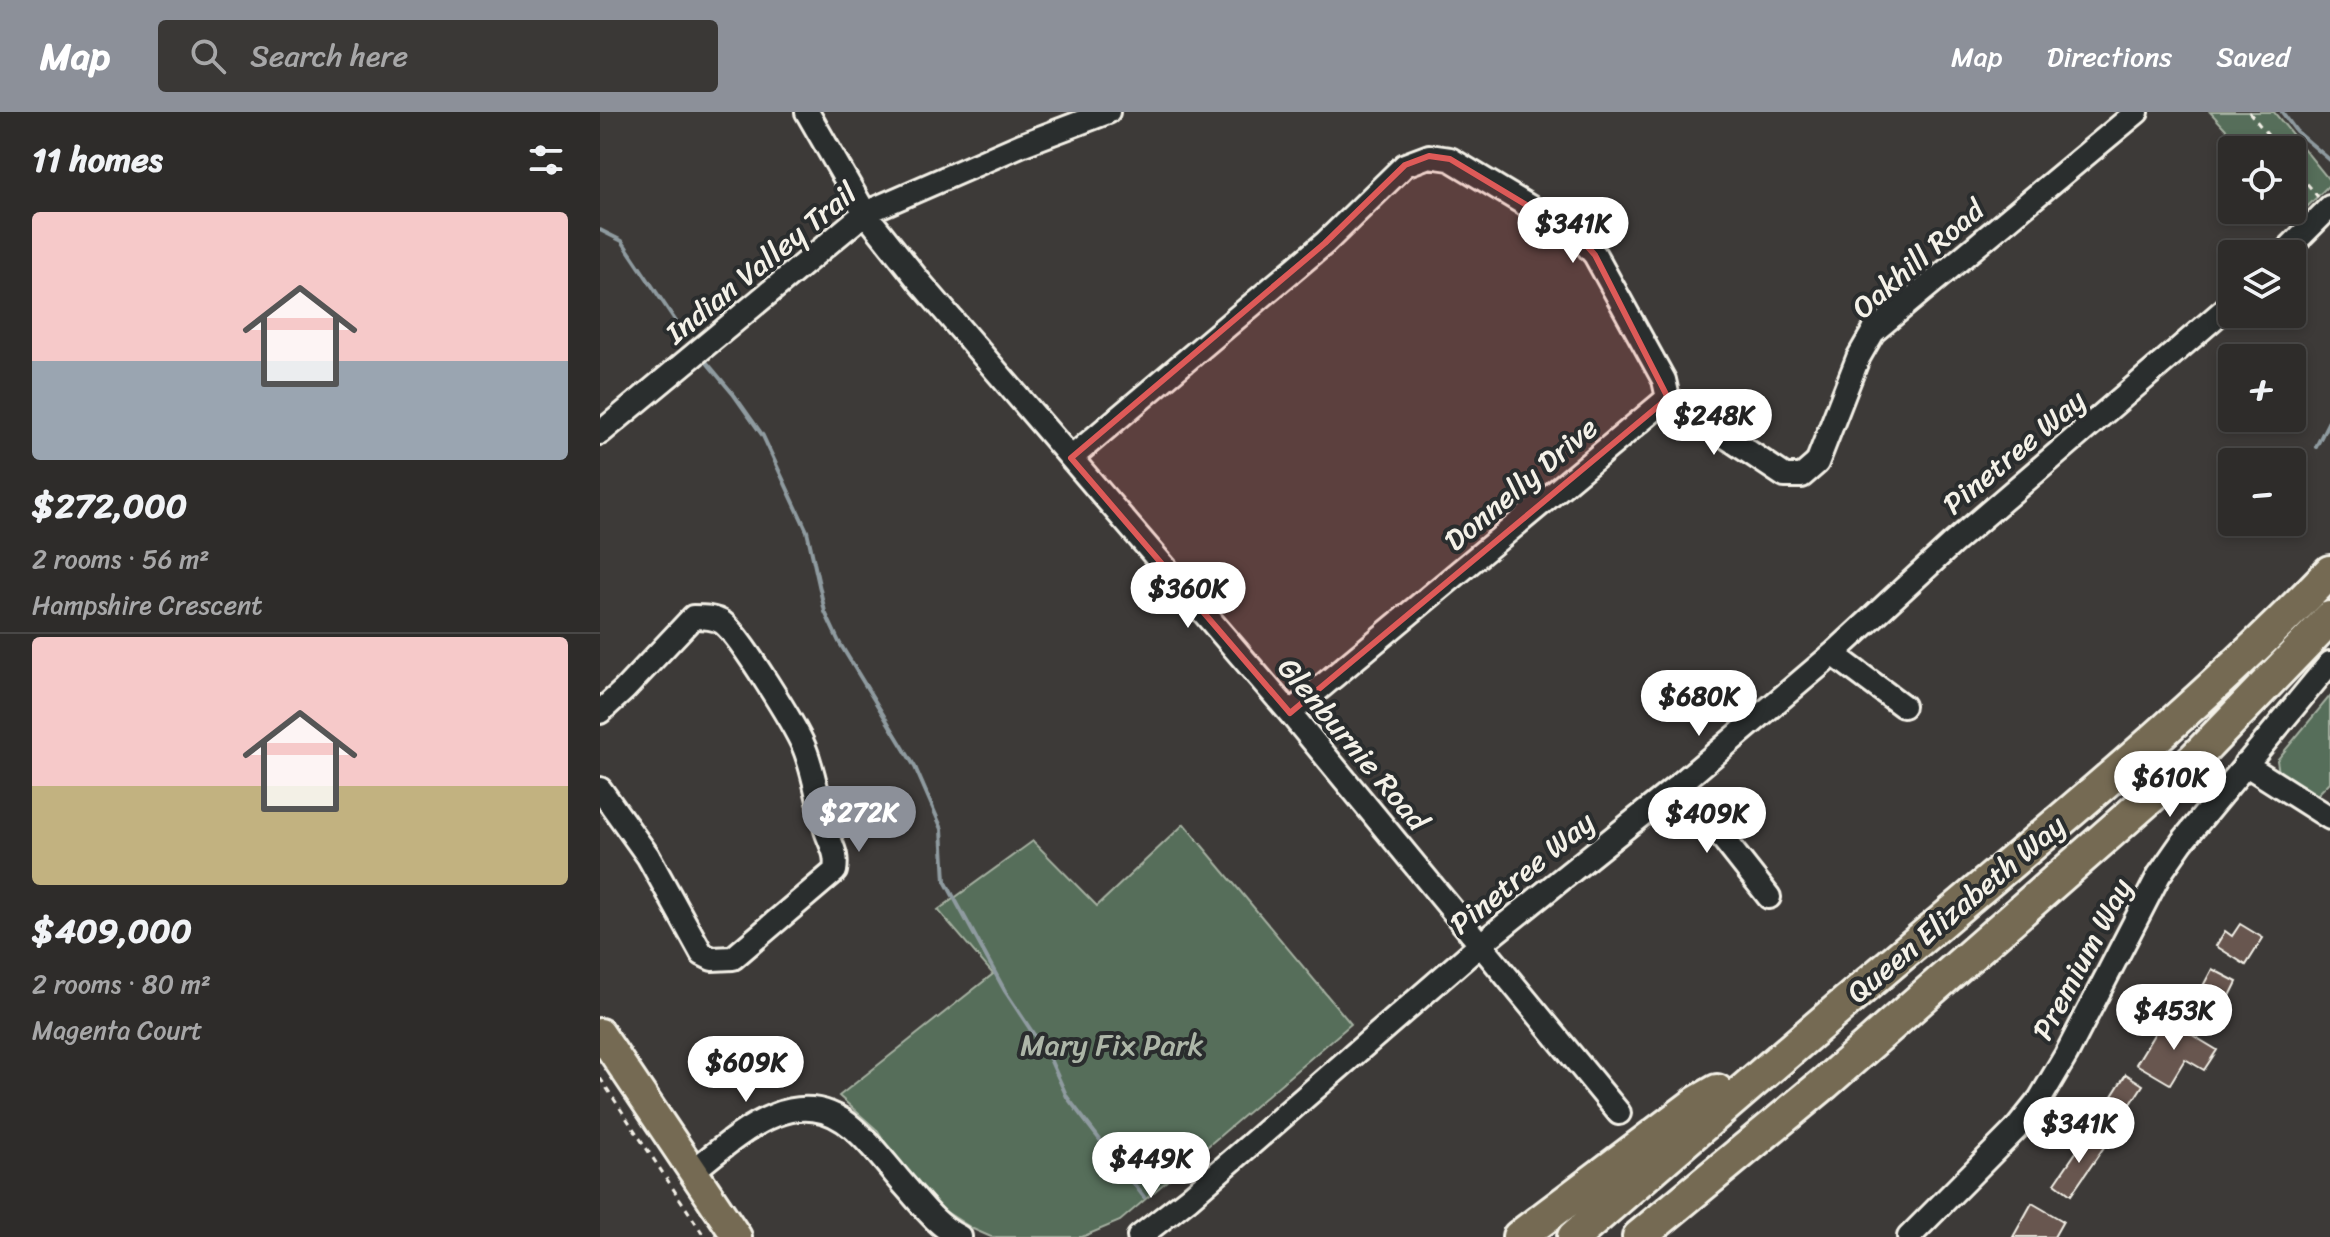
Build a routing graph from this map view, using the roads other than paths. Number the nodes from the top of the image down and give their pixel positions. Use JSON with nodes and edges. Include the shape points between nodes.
{"nodes":[{"id":1,"x":807,"y":112,"type":"edge"},
{"id":2,"x":1108,"y":112,"type":"edge"},
{"id":3,"x":2137,"y":112,"type":"edge"},
{"id":4,"x":2330,"y":208,"type":"edge"},
{"id":5,"x":865,"y":213,"type":"junction"},
{"id":6,"x":2297,"y":240,"type":"edge"},
{"id":7,"x":2218,"y":315,"type":"edge"},
{"id":8,"x":1668,"y":398,"type":"junction"},
{"id":9,"x":600,"y":433,"type":"edge"},
{"id":10,"x":1071,"y":458,"type":"junction"},
{"id":11,"x":2330,"y":572,"type":"edge"},
{"id":12,"x":2330,"y":618,"type":"edge"},
{"id":13,"x":1833,"y":654,"type":"junction"},
{"id":14,"x":2330,"y":663,"type":"edge"},
{"id":15,"x":1903,"y":706,"type":"dead end"},
{"id":16,"x":600,"y":712,"type":"edge"},
{"id":17,"x":1290,"y":713,"type":"junction"},
{"id":18,"x":2245,"y":764,"type":"junction"},
{"id":19,"x":1680,"y":784,"type":"junction"},
{"id":20,"x":600,"y":789,"type":"edge"},
{"id":21,"x":2330,"y":818,"type":"edge"},
{"id":22,"x":1769,"y":897,"type":"dead end"},
{"id":23,"x":1481,"y":944,"type":"junction"},
{"id":24,"x":600,"y":1033,"type":"edge"},
{"id":25,"x":1783,"y":1055,"type":"junction"},
{"id":26,"x":1619,"y":1113,"type":"dead end"},
{"id":27,"x":693,"y":1171,"type":"junction"},
{"id":28,"x":737,"y":1237,"type":"edge"},
{"id":29,"x":960,"y":1237,"type":"edge"},
{"id":30,"x":1139,"y":1237,"type":"edge"},
{"id":31,"x":1519,"y":1237,"type":"edge"},
{"id":32,"x":1574,"y":1237,"type":"edge"},
{"id":33,"x":1639,"y":1237,"type":"edge"},
{"id":34,"x":1909,"y":1237,"type":"edge"}],
"edges":[{"from":1,"to":5,"type":"street","name":"Glenburnie Road"},
{"from":2,"to":5,"type":"street","name":"Indian Valley Trail"},
{"from":3,"to":8,"type":"street","name":"Oakhill Road","via":[[1873,332],[1817,463],[1802,476],[1785,476]]},
{"from":4,"to":6,"type":"street"},
{"from":5,"to":9,"type":"street","name":"Indian Valley Trail"},
{"from":5,"to":10,"type":"street","name":"Glenburnie Road"},
{"from":7,"to":13,"type":"street","name":"Pinetree Way"},
{"from":8,"to":10,"type":"street","via":[[1664,380],[1595,255],[1578,236],[1450,159],[1429,156],[1405,165],[1325,243]]},
{"from":8,"to":17,"type":"street","name":"Donnelly Drive"},
{"from":10,"to":17,"type":"street","name":"Glenburnie Road"},
{"from":11,"to":25,"type":"highway","name":"Queen Elizabeth Way","via":[[2179,719]]},
{"from":12,"to":33,"type":"highway","name":"Queen Elizabeth Way","via":[[2194,759],[1825,1083]]},
{"from":13,"to":15,"type":"street"},
{"from":13,"to":19,"type":"street","name":"Pinetree Way"},
{"from":14,"to":18,"type":"street","name":"Premium Way"},
{"from":16,"to":20,"type":"street","via":[[693,617],[723,623],[803,744],[836,850],[835,871],[733,958],[712,959],[702,954],[648,856]]},
{"from":17,"to":23,"type":"street","name":"Glenburnie Road"},
{"from":18,"to":21,"type":"street"},
{"from":18,"to":34,"type":"street","name":"Premium Way","via":[[2159,875],[2040,1099]]},
{"from":19,"to":22,"type":"street"},
{"from":19,"to":23,"type":"street","name":"Pinetree Way"},
{"from":23,"to":26,"type":"street","name":"Glenburnie Road"},
{"from":23,"to":30,"type":"street","name":"Pinetree Way"},
{"from":24,"to":27,"type":"main road"},
{"from":25,"to":31,"type":"highway","via":[[1698,1102]]},
{"from":25,"to":32,"type":"highway","name":"Queen Elizabeth Way"},
{"from":27,"to":28,"type":"main road"},
{"from":27,"to":29,"type":"street","via":[[770,1115],[795,1108],[824,1110],[852,1126],[926,1210]]}]}
